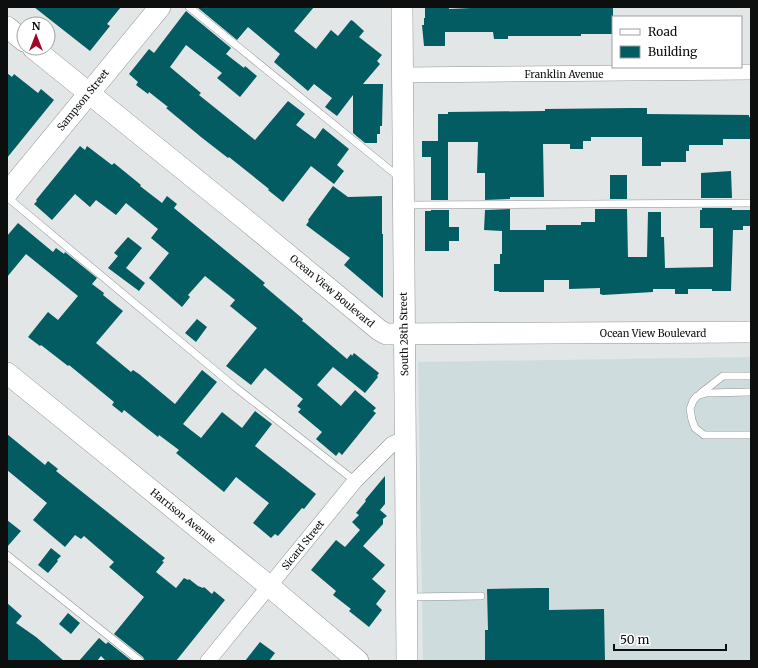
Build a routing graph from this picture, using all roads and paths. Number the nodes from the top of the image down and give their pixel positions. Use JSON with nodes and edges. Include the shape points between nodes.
{"nodes":[{"id":1,"x":160,"y":7,"type":"edge"},
{"id":2,"x":189,"y":7,"type":"edge"},
{"id":3,"x":400,"y":9,"type":"edge"},
{"id":4,"x":7,"y":27,"type":"edge"},
{"id":5,"x":16,"y":34,"type":"edge"},
{"id":6,"x":43,"y":56,"type":"edge"},
{"id":7,"x":751,"y":72,"type":"edge"},
{"id":8,"x":402,"y":75,"type":"junction"},
{"id":9,"x":88,"y":94,"type":"junction"},
{"id":10,"x":403,"y":180,"type":"junction"},
{"id":11,"x":7,"y":193,"type":"edge"},
{"id":12,"x":7,"y":197,"type":"edge"},
{"id":13,"x":751,"y":203,"type":"edge"},
{"id":14,"x":403,"y":205,"type":"junction"},
{"id":15,"x":751,"y":332,"type":"edge"},
{"id":16,"x":405,"y":334,"type":"junction"},
{"id":17,"x":7,"y":373,"type":"edge"},
{"id":18,"x":751,"y":376,"type":"edge"},
{"id":19,"x":751,"y":392,"type":"edge"},
{"id":20,"x":697,"y":396,"type":"junction"},
{"id":21,"x":751,"y":435,"type":"edge"},
{"id":22,"x":405,"y":438,"type":"junction"},
{"id":23,"x":355,"y":481,"type":"junction"},
{"id":24,"x":7,"y":555,"type":"edge"},
{"id":25,"x":269,"y":586,"type":"junction"},
{"id":26,"x":481,"y":596,"type":"dead end"},
{"id":27,"x":406,"y":597,"type":"junction"},
{"id":28,"x":140,"y":661,"type":"edge"},
{"id":29,"x":208,"y":661,"type":"edge"},
{"id":30,"x":358,"y":661,"type":"edge"},
{"id":31,"x":407,"y":661,"type":"edge"}],
"edges":[{"from":1,"to":9,"type":"main road","name":"Sampson Street"},
{"from":2,"to":10,"type":"lane"},
{"from":3,"to":8,"type":"main road","name":"South 28th Street"},
{"from":4,"to":5,"type":"main road"},
{"from":6,"to":9,"type":"main road","name":"Ocean View Boulevard"},
{"from":7,"to":8,"type":"street","name":"Franklin Avenue"},
{"from":8,"to":10,"type":"main road","name":"South 28th Street"},
{"from":9,"to":11,"type":"main road","name":"Sampson Street"},
{"from":9,"to":16,"type":"main road","name":"Ocean View Boulevard","via":[[242,216],[379,330],[386,334]]},
{"from":10,"to":14,"type":"main road","name":"South 28th Street"},
{"from":12,"to":23,"type":"lane","via":[[235,387]]},
{"from":13,"to":14,"type":"lane"},
{"from":14,"to":16,"type":"main road","name":"South 28th Street"},
{"from":15,"to":16,"type":"main road","name":"Ocean View Boulevard"},
{"from":16,"to":22,"type":"main road","name":"South 28th Street"},
{"from":17,"to":25,"type":"main road","name":"Harrison Avenue"},
{"from":18,"to":20,"type":"lane","via":[[723,376]]},
{"from":19,"to":20,"type":"lane","via":[[706,392]]},
{"from":20,"to":21,"type":"lane","via":[[690,409],[695,428],[704,435]]},
{"from":22,"to":23,"type":"street","name":"Sicard Street","via":[[392,444]]},
{"from":22,"to":27,"type":"main road","name":"South 28th Street"},
{"from":23,"to":25,"type":"street","name":"Sicard Street"},
{"from":24,"to":28,"type":"lane"},
{"from":25,"to":29,"type":"street","name":"Sicard Street"},
{"from":25,"to":30,"type":"main road","name":"Harrison Avenue"},
{"from":26,"to":27,"type":"lane"},
{"from":27,"to":31,"type":"main road","name":"South 28th Street"}]}
